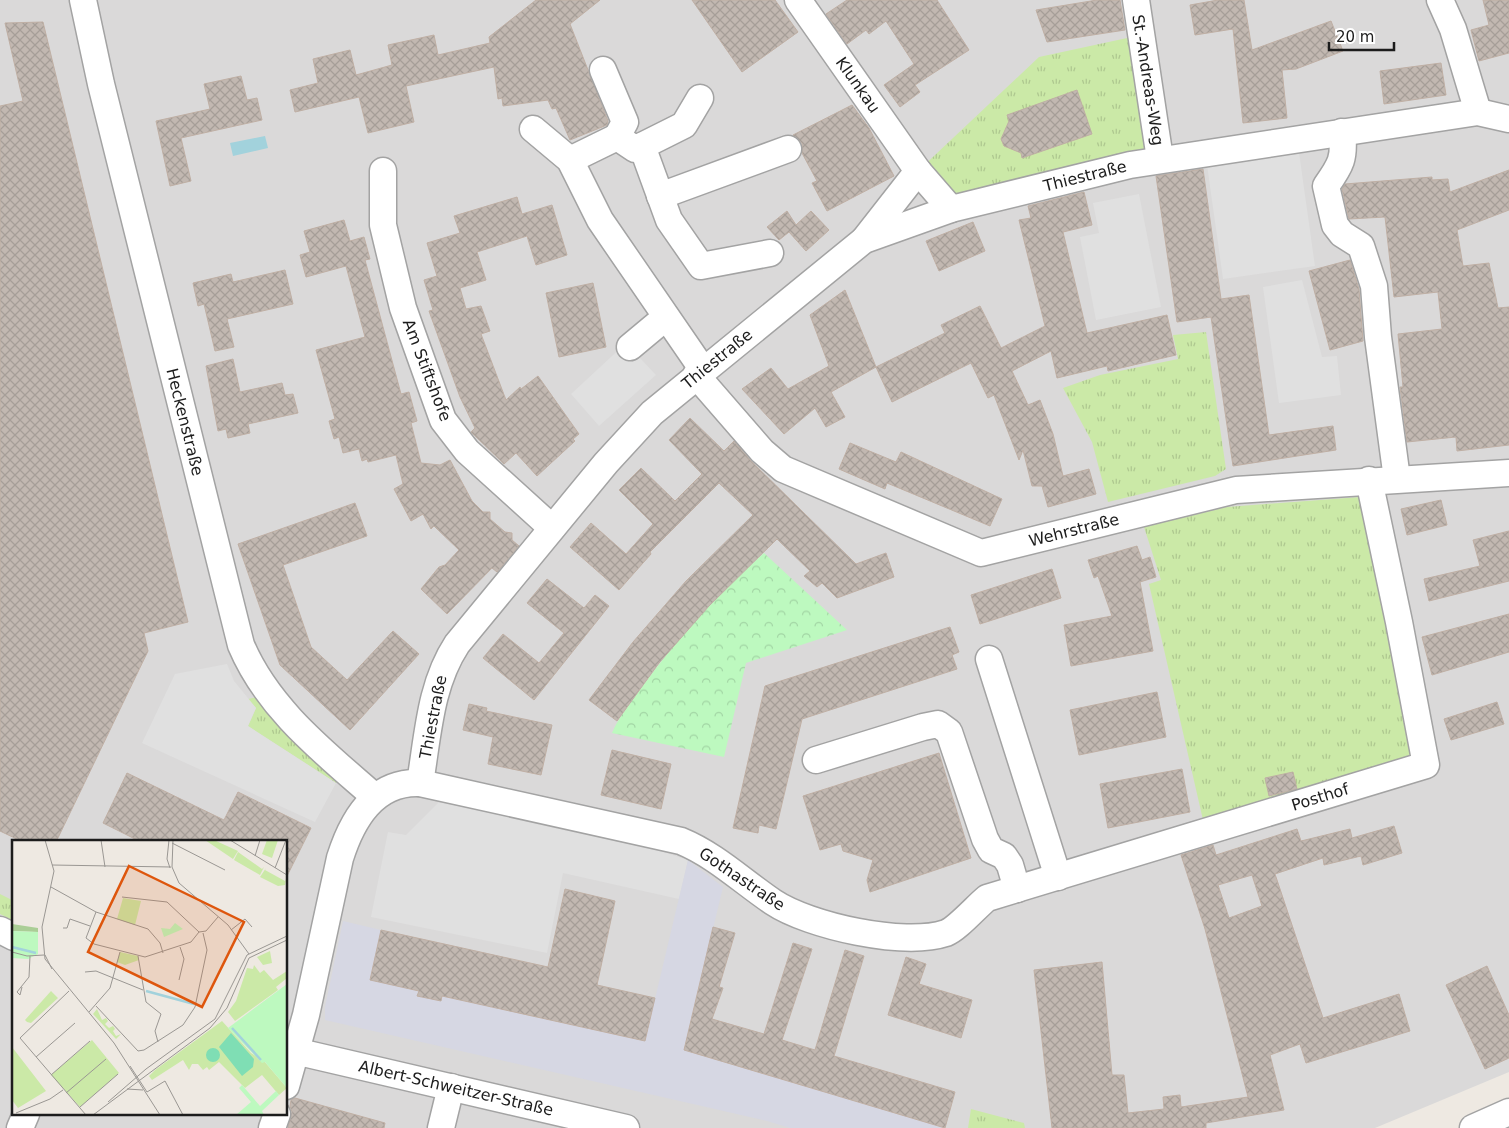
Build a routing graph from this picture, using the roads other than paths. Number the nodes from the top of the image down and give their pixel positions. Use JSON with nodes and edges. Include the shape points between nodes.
{"nodes":[{"id":1,"x":83,"y":0,"type":"edge"},
{"id":2,"x":798,"y":0,"type":"edge"},
{"id":3,"x":1136,"y":0,"type":"edge"},
{"id":4,"x":1440,"y":0,"type":"edge"},
{"id":5,"x":603,"y":70,"type":"dead end"},
{"id":6,"x":700,"y":98,"type":"dead end"},
{"id":7,"x":1478,"y":112,"type":"junction"},
{"id":8,"x":1509,"y":119,"type":"edge"},
{"id":9,"x":533,"y":128,"type":"dead end"},
{"id":10,"x":1342,"y":132,"type":"junction"},
{"id":11,"x":617,"y":138,"type":"junction"},
{"id":12,"x":642,"y":146,"type":"junction"},
{"id":13,"x":788,"y":149,"type":"dead end"},
{"id":14,"x":1160,"y":159,"type":"junction"},
{"id":15,"x":570,"y":160,"type":"junction"},
{"id":16,"x":383,"y":171,"type":"dead end"},
{"id":17,"x":918,"y":171,"type":"junction"},
{"id":18,"x":660,"y":196,"type":"junction"},
{"id":19,"x":951,"y":209,"type":"junction"},
{"id":20,"x":864,"y":240,"type":"junction"},
{"id":21,"x":770,"y":253,"type":"dead end"},
{"id":22,"x":666,"y":317,"type":"junction"},
{"id":23,"x":630,"y":348,"type":"dead end"},
{"id":24,"x":699,"y":372,"type":"junction"},
{"id":25,"x":1509,"y":473,"type":"edge"},
{"id":26,"x":1397,"y":479,"type":"junction"},
{"id":27,"x":1369,"y":480,"type":"junction"},
{"id":28,"x":552,"y":528,"type":"junction"},
{"id":29,"x":989,"y":659,"type":"dead end"},
{"id":30,"x":816,"y":760,"type":"dead end"},
{"id":31,"x":420,"y":783,"type":"junction"},
{"id":32,"x":375,"y":797,"type":"junction"},
{"id":33,"x":1058,"y":876,"type":"junction"},
{"id":34,"x":1017,"y":889,"type":"junction"},
{"id":35,"x":0,"y":930,"type":"edge"},
{"id":36,"x":948,"y":933,"type":"joint"},
{"id":37,"x":12,"y":937,"type":"edge"},
{"id":38,"x":292,"y":1050,"type":"edge"},
{"id":39,"x":288,"y":1074,"type":"edge"},
{"id":40,"x":450,"y":1086,"type":"junction"},
{"id":41,"x":1509,"y":1112,"type":"edge"},
{"id":42,"x":25,"y":1116,"type":"edge"},
{"id":43,"x":276,"y":1116,"type":"edge"},
{"id":44,"x":20,"y":1128,"type":"edge"},
{"id":45,"x":272,"y":1128,"type":"edge"},
{"id":46,"x":441,"y":1128,"type":"edge"},
{"id":47,"x":626,"y":1128,"type":"edge"},
{"id":48,"x":1474,"y":1128,"type":"edge"}],
"edges":[{"from":1,"to":32,"type":"street","name":"Heckenstraße","via":[[103,94],[241,645],[272,699],[298,728]]},
{"from":2,"to":17,"type":"street","name":"Klunkau"},
{"from":3,"to":14,"type":"street","name":"St.-Andreas-Weg"},
{"from":4,"to":7,"type":"street","via":[[1453,29]]},
{"from":5,"to":11,"type":"street","via":[[625,122]]},
{"from":6,"to":12,"type":"street","via":[[684,125]]},
{"from":7,"to":8,"type":"street","name":"Thiestraße"},
{"from":7,"to":10,"type":"street","name":"Thiestraße"},
{"from":9,"to":15,"type":"street"},
{"from":10,"to":14,"type":"street","name":"Thiestraße"},
{"from":10,"to":26,"type":"street","via":[[1344,150],[1341,165],[1326,186],[1336,225],[1342,234],[1361,246],[1374,286]]},
{"from":11,"to":12,"type":"street","via":[[635,149]]},
{"from":11,"to":15,"type":"street"},
{"from":12,"to":18,"type":"street"},
{"from":13,"to":18,"type":"street"},
{"from":14,"to":19,"type":"street","name":"Thiestraße"},
{"from":15,"to":22,"type":"street","name":"Wehrstraße","via":[[600,220]]},
{"from":16,"to":28,"type":"street","name":"Am Stiftshofe","via":[[383,225],[403,308],[443,420],[467,451]]},
{"from":17,"to":19,"type":"street","name":"Klunkau"},
{"from":17,"to":20,"type":"street"},
{"from":18,"to":21,"type":"street","via":[[670,220],[701,266]]},
{"from":19,"to":20,"type":"street","name":"Thiestraße"},
{"from":20,"to":24,"type":"street","name":"Thiestraße"},
{"from":22,"to":23,"type":"street"},
{"from":22,"to":24,"type":"street","name":"Wehrstraße"},
{"from":24,"to":27,"type":"street","name":"Wehrstraße","via":[[762,451],[783,469],[981,553],[1236,490]]},
{"from":24,"to":28,"type":"street","name":"Thiestraße","via":[[645,420]]},
{"from":25,"to":26,"type":"street","name":"Wehrstraße"},
{"from":26,"to":27,"type":"street","name":"Wehrstraße"},
{"from":27,"to":33,"type":"street","name":"Posthof","via":[[1426,765]]},
{"from":28,"to":31,"type":"street","name":"Thiestraße","via":[[457,644],[443,667],[435,690]]},
{"from":29,"to":33,"type":"street"},
{"from":30,"to":34,"type":"street","via":[[938,724],[949,732],[985,839],[991,850],[1004,856]]},
{"from":31,"to":32,"type":"street","via":[[394,786]]},
{"from":31,"to":36,"type":"street","name":"Gothastraße","via":[[681,841],[716,860],[792,913],[831,926],[895,936]]},
{"from":32,"to":38,"type":"street","via":[[356,819],[340,858]]},
{"from":33,"to":34,"type":"street","name":"Posthof"},
{"from":34,"to":36,"type":"street","name":"Posthof","via":[[987,898]]},
{"from":35,"to":37,"type":"street"},
{"from":38,"to":39,"type":"street"},
{"from":38,"to":40,"type":"street","name":"Albert-Schweitzer-Straße"},
{"from":40,"to":46,"type":"street"},
{"from":40,"to":47,"type":"street","name":"Albert-Schweitzer-Straße"},
{"from":41,"to":48,"type":"street"},
{"from":42,"to":44,"type":"street"},
{"from":43,"to":45,"type":"street"}]}
